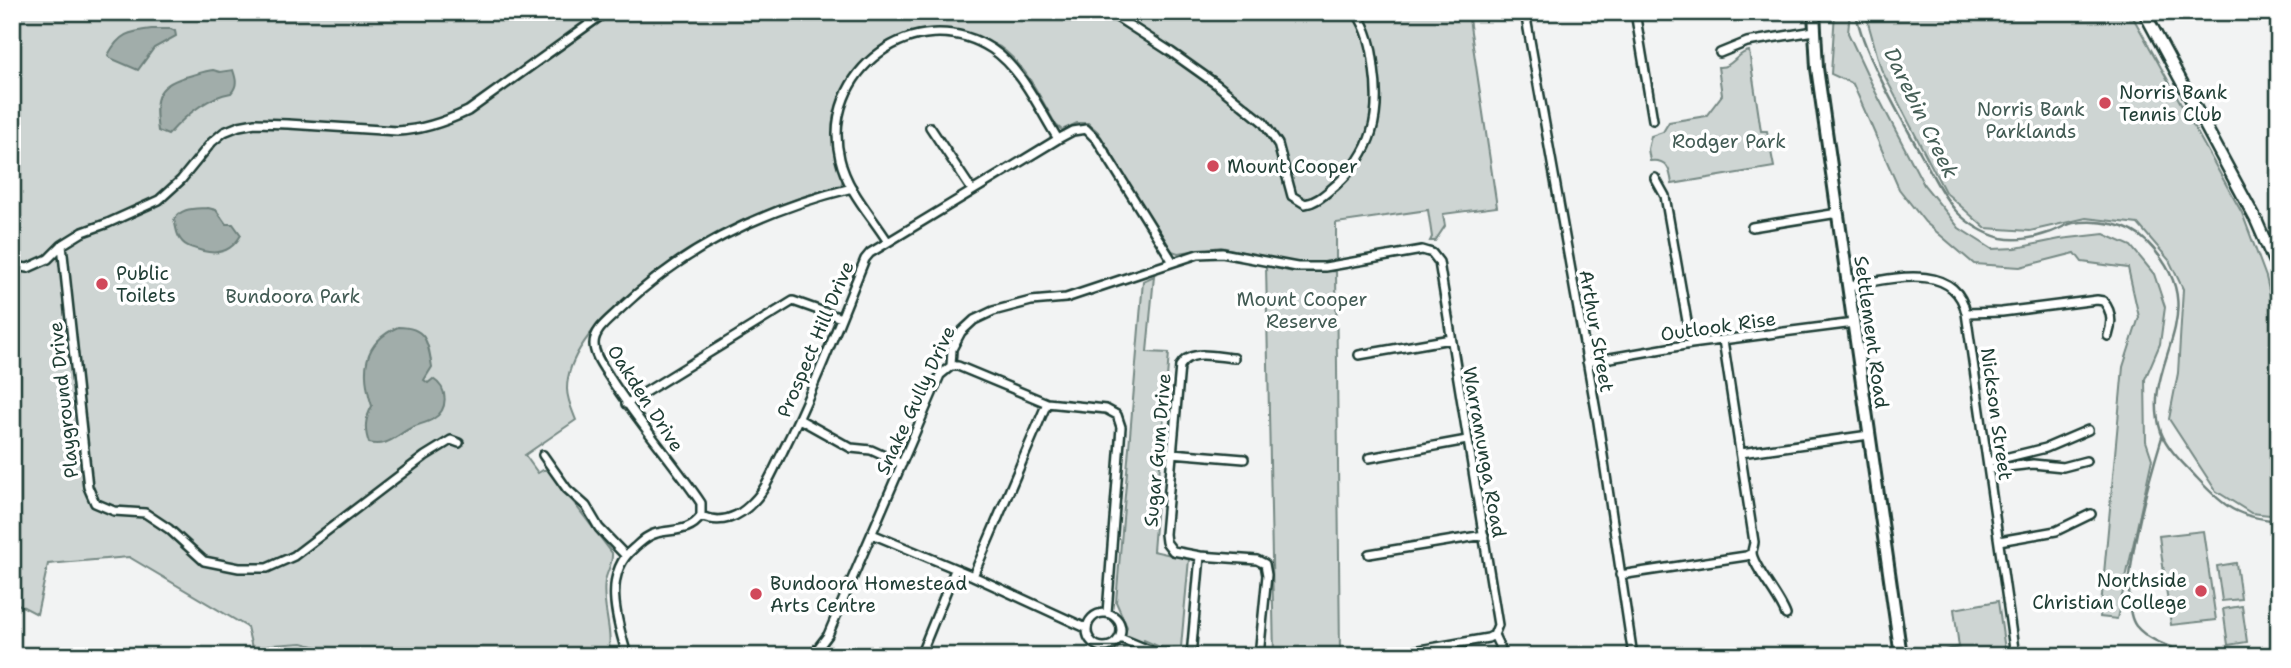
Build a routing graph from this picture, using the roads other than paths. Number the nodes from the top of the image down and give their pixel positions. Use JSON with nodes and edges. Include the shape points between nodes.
{"nodes":[{"id":1,"x":606,"y":12,"type":"edge"},
{"id":2,"x":1109,"y":12,"type":"edge"},
{"id":3,"x":1356,"y":12,"type":"edge"},
{"id":4,"x":1525,"y":12,"type":"edge"},
{"id":5,"x":1635,"y":12,"type":"edge"},
{"id":6,"x":1814,"y":12,"type":"edge"},
{"id":7,"x":2144,"y":12,"type":"edge"},
{"id":8,"x":1814,"y":31,"type":"junction"},
{"id":9,"x":1720,"y":53,"type":"dead end"},
{"id":10,"x":1653,"y":120,"type":"dead end"},
{"id":11,"x":930,"y":127,"type":"dead end"},
{"id":12,"x":1058,"y":139,"type":"junction"},
{"id":13,"x":1656,"y":178,"type":"dead end"},
{"id":14,"x":852,"y":188,"type":"junction"},
{"id":15,"x":972,"y":190,"type":"junction"},
{"id":16,"x":1838,"y":213,"type":"junction"},
{"id":17,"x":1752,"y":228,"type":"dead end"},
{"id":18,"x":888,"y":242,"type":"junction"},
{"id":19,"x":62,"y":245,"type":"junction"},
{"id":20,"x":1432,"y":253,"type":"joint"},
{"id":21,"x":1173,"y":262,"type":"junction"},
{"id":22,"x":12,"y":266,"type":"edge"},
{"id":23,"x":2279,"y":273,"type":"edge"},
{"id":24,"x":1848,"y":286,"type":"junction"},
{"id":25,"x":1966,"y":313,"type":"junction"},
{"id":26,"x":841,"y":318,"type":"junction"},
{"id":27,"x":1853,"y":323,"type":"junction"},
{"id":28,"x":2108,"y":337,"type":"dead end"},
{"id":29,"x":1451,"y":339,"type":"junction"},
{"id":30,"x":1723,"y":340,"type":"junction"},
{"id":31,"x":1691,"y":344,"type":"junction"},
{"id":32,"x":1359,"y":355,"type":"dead end"},
{"id":33,"x":1234,"y":358,"type":"dead end"},
{"id":34,"x":1587,"y":362,"type":"junction"},
{"id":35,"x":951,"y":366,"type":"junction"},
{"id":36,"x":1047,"y":403,"type":"junction"},
{"id":37,"x":626,"y":404,"type":"junction"},
{"id":38,"x":799,"y":419,"type":"junction"},
{"id":39,"x":2088,"y":430,"type":"dead end"},
{"id":40,"x":1869,"y":435,"type":"junction"},
{"id":41,"x":1467,"y":440,"type":"junction"},
{"id":42,"x":459,"y":443,"type":"dead end"},
{"id":43,"x":1172,"y":453,"type":"junction"},
{"id":44,"x":1741,"y":453,"type":"junction"},
{"id":45,"x":543,"y":455,"type":"dead end"},
{"id":46,"x":1369,"y":458,"type":"dead end"},
{"id":47,"x":1244,"y":459,"type":"dead end"},
{"id":48,"x":2086,"y":461,"type":"dead end"},
{"id":49,"x":902,"y":464,"type":"junction"},
{"id":50,"x":1988,"y":465,"type":"junction"},
{"id":51,"x":2091,"y":514,"type":"dead end"},
{"id":52,"x":701,"y":516,"type":"junction"},
{"id":53,"x":872,"y":534,"type":"junction"},
{"id":54,"x":1483,"y":535,"type":"junction"},
{"id":55,"x":1999,"y":541,"type":"junction"},
{"id":56,"x":1752,"y":553,"type":"junction"},
{"id":57,"x":1369,"y":554,"type":"dead end"},
{"id":58,"x":625,"y":555,"type":"junction"},
{"id":59,"x":1200,"y":556,"type":"junction"},
{"id":60,"x":955,"y":570,"type":"junction"},
{"id":61,"x":1620,"y":575,"type":"junction"},
{"id":62,"x":973,"y":576,"type":"junction"},
{"id":63,"x":1107,"y":613,"type":"junction"},
{"id":64,"x":1786,"y":615,"type":"dead end"},
{"id":65,"x":1086,"y":628,"type":"junction"},
{"id":66,"x":1494,"y":635,"type":"junction"},
{"id":67,"x":1120,"y":638,"type":"junction"},
{"id":68,"x":1102,"y":652,"type":"edge"},
{"id":69,"x":628,"y":655,"type":"edge"},
{"id":70,"x":272,"y":656,"type":"edge"},
{"id":71,"x":325,"y":656,"type":"edge"},
{"id":72,"x":812,"y":656,"type":"edge"},
{"id":73,"x":920,"y":656,"type":"edge"},
{"id":74,"x":1171,"y":656,"type":"edge"},
{"id":75,"x":1191,"y":656,"type":"edge"},
{"id":76,"x":1259,"y":656,"type":"edge"},
{"id":77,"x":1387,"y":656,"type":"edge"},
{"id":78,"x":1504,"y":656,"type":"edge"},
{"id":79,"x":1633,"y":656,"type":"edge"},
{"id":80,"x":1901,"y":656,"type":"edge"},
{"id":81,"x":2015,"y":656,"type":"edge"}],
"edges":[{"from":1,"to":19,"type":"street","via":[[468,111],[445,122],[397,131],[255,123],[224,132],[159,200]]},
{"from":2,"to":3,"type":"street","via":[[1263,122],[1280,150],[1292,196],[1305,204],[1320,199],[1354,167],[1374,128],[1373,57]]},
{"from":4,"to":34,"type":"street","name":"Arthur Street"},
{"from":5,"to":10,"type":"street"},
{"from":6,"to":8,"type":"main road","name":"Settlement Road"},
{"from":7,"to":23,"type":"street","via":[[2261,228]]},
{"from":8,"to":9,"type":"street","via":[[1747,42]]},
{"from":8,"to":16,"type":"main road","name":"Settlement Road"},
{"from":11,"to":15,"type":"street"},
{"from":12,"to":14,"type":"street","via":[[1012,67],[991,49],[958,35],[927,33],[892,43],[861,66],[844,100],[835,131]]},
{"from":12,"to":15,"type":"street","name":"Prospect Hill Drive"},
{"from":12,"to":21,"type":"street","name":"Prospect Hill Drive","via":[[1086,129],[1097,140]]},
{"from":13,"to":31,"type":"street","via":[[1665,196]]},
{"from":14,"to":18,"type":"street"},
{"from":14,"to":37,"type":"street","name":"Oakden Drive","via":[[763,216],[713,241],[673,266],[598,330],[597,357]]},
{"from":15,"to":18,"type":"street","name":"Prospect Hill Drive"},
{"from":16,"to":17,"type":"street"},
{"from":16,"to":24,"type":"main road","name":"Settlement Road"},
{"from":18,"to":26,"type":"street","name":"Prospect Hill Drive","via":[[865,259]]},
{"from":19,"to":22,"type":"street","via":[[48,259],[28,268]]},
{"from":19,"to":42,"type":"street","name":"Playground Drive","via":[[88,487],[95,503],[114,512],[145,513],[204,561],[267,568],[294,556],[425,456],[451,440]]},
{"from":20,"to":21,"type":"street","name":"Snake Gully Drive","via":[[1422,250],[1325,267],[1297,267],[1222,253]]},
{"from":20,"to":29,"type":"street","name":"Warramunga Road","via":[[1439,262]]},
{"from":21,"to":35,"type":"street","name":"Snake Gully Drive","via":[[1066,298],[993,310],[961,332],[952,349]]},
{"from":24,"to":25,"type":"street","name":"Nickson Street","via":[[1926,276],[1956,290]]},
{"from":24,"to":27,"type":"main road","name":"Settlement Road"},
{"from":25,"to":28,"type":"street","via":[[2096,300],[2108,307]]},
{"from":25,"to":50,"type":"street","name":"Nickson Street"},
{"from":26,"to":37,"type":"street","via":[[793,301]]},
{"from":26,"to":38,"type":"street","name":"Prospect Hill Drive"},
{"from":27,"to":30,"type":"street","name":"Outlook Rise"},
{"from":27,"to":40,"type":"main road","name":"Settlement Road"},
{"from":29,"to":32,"type":"street"},
{"from":29,"to":41,"type":"street","name":"Warramunga Road"},
{"from":30,"to":31,"type":"street","name":"Outlook Rise"},
{"from":30,"to":44,"type":"street"},
{"from":31,"to":34,"type":"street","name":"Outlook Rise"},
{"from":33,"to":43,"type":"street","name":"Sugar Gum Drive","via":[[1194,355],[1181,363]]},
{"from":34,"to":61,"type":"street","name":"Arthur Street"},
{"from":35,"to":36,"type":"street"},
{"from":35,"to":49,"type":"street","name":"Snake Gully Drive","via":[[940,375]]},
{"from":36,"to":62,"type":"street"},
{"from":36,"to":63,"type":"street","via":[[1106,409],[1117,415],[1121,427]]},
{"from":37,"to":52,"type":"street","name":"Oakden Drive","via":[[701,503]]},
{"from":38,"to":49,"type":"street","via":[[851,448],[871,450]]},
{"from":38,"to":52,"type":"street","name":"Prospect Hill Drive","via":[[752,503],[726,520]]},
{"from":39,"to":50,"type":"street"},
{"from":40,"to":44,"type":"street"},
{"from":40,"to":80,"type":"main road","name":"Settlement Road"},
{"from":41,"to":46,"type":"street"},
{"from":41,"to":54,"type":"street","name":"Warramunga Road"},
{"from":43,"to":47,"type":"street"},
{"from":43,"to":59,"type":"street","name":"Sugar Gum Drive","via":[[1166,541],[1173,551]]},
{"from":44,"to":56,"type":"street"},
{"from":45,"to":58,"type":"street"},
{"from":48,"to":50,"type":"street","via":[[2063,467]]},
{"from":49,"to":53,"type":"street","name":"Snake Gully Drive"},
{"from":50,"to":55,"type":"street","name":"Nickson Street"},
{"from":51,"to":55,"type":"street","via":[[2056,531]]},
{"from":52,"to":58,"type":"street","name":"Prospect Hill Drive","via":[[690,527],[648,536]]},
{"from":53,"to":60,"type":"street"},
{"from":53,"to":72,"type":"street","name":"Snake Gully Drive","via":[[828,635]]},
{"from":54,"to":57,"type":"street"},
{"from":54,"to":66,"type":"street","name":"Warramunga Road","via":[[1498,625]]},
{"from":55,"to":81,"type":"street","name":"Nickson Street"},
{"from":56,"to":61,"type":"street"},
{"from":56,"to":64,"type":"street"},
{"from":58,"to":69,"type":"street","via":[[614,594]]},
{"from":59,"to":75,"type":"street"},
{"from":59,"to":76,"type":"street","name":"Sugar Gum Drive","via":[[1265,564]]},
{"from":60,"to":62,"type":"street"},
{"from":60,"to":73,"type":"street"},
{"from":61,"to":79,"type":"street","name":"Arthur Street"},
{"from":62,"to":65,"type":"street"},
{"from":63,"to":65,"type":"street","via":[[1091,618]]},
{"from":63,"to":67,"type":"street","via":[[1119,622]]},
{"from":65,"to":68,"type":"street","via":[[1091,642]]},
{"from":66,"to":77,"type":"street"},
{"from":66,"to":78,"type":"street","name":"Warramunga Road"},
{"from":67,"to":68,"type":"street"},
{"from":67,"to":74,"type":"street"},
{"from":70,"to":71,"type":"street","via":[[305,652]]}]}
